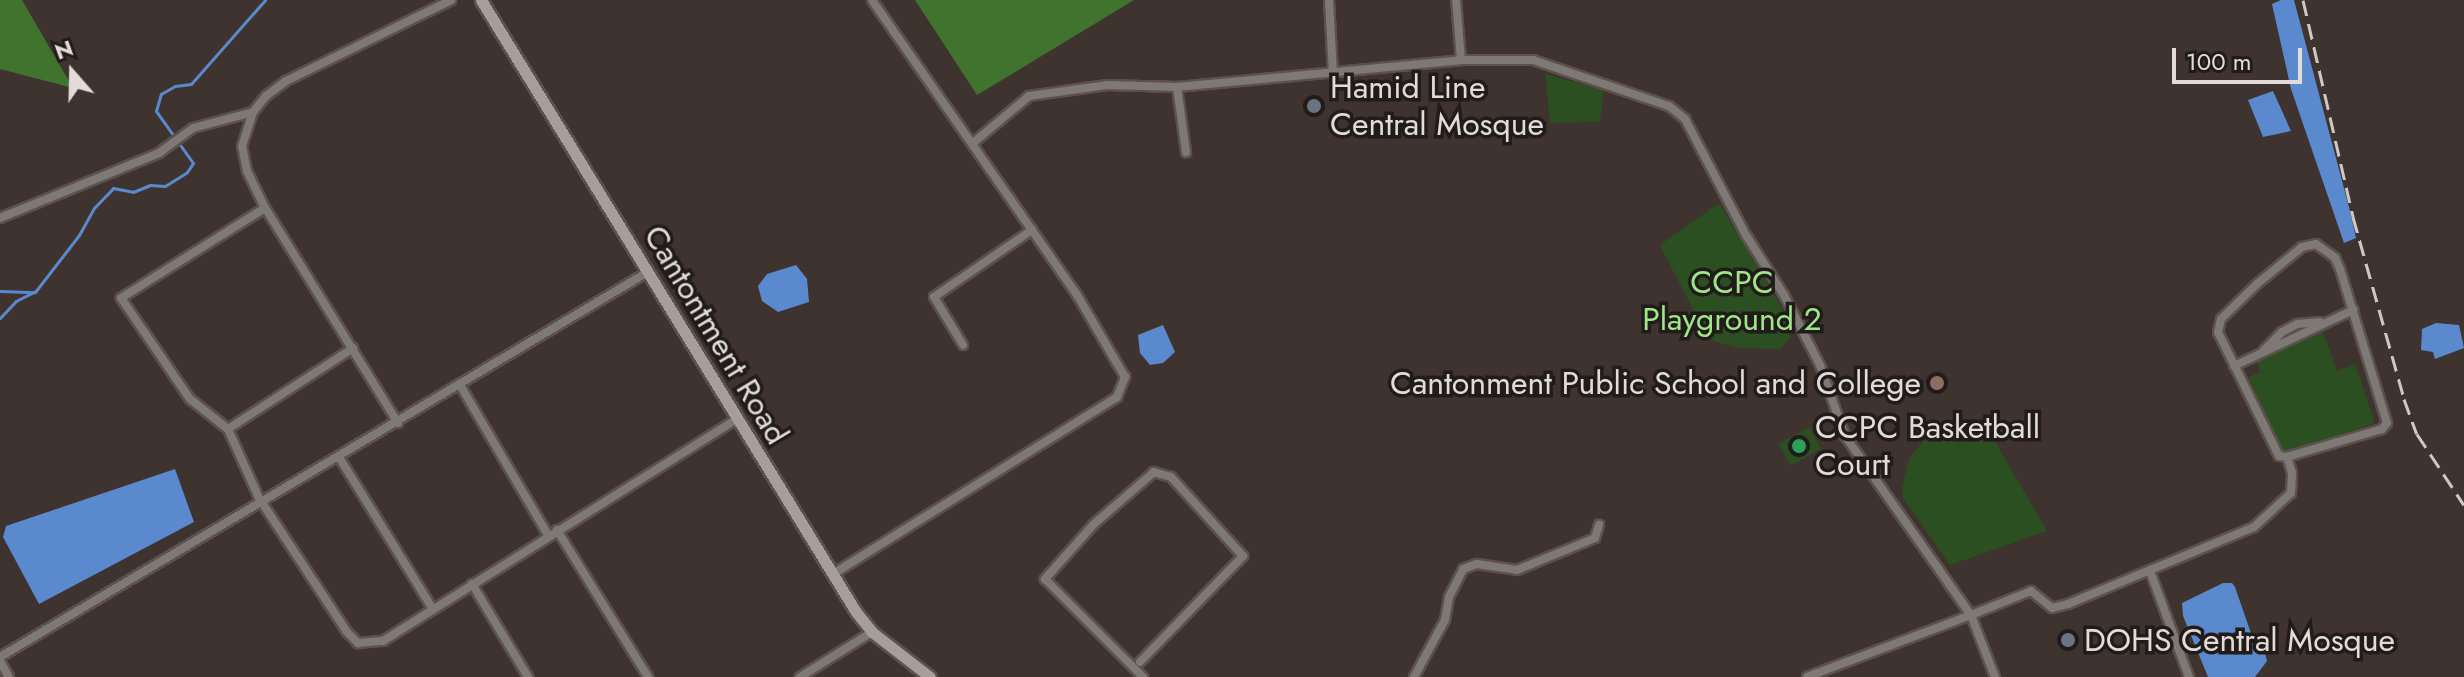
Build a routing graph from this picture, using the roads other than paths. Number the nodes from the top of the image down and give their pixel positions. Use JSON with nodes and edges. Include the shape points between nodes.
{"nodes":[{"id":1,"x":451,"y":0,"type":"edge"},
{"id":2,"x":481,"y":0,"type":"edge"},
{"id":3,"x":872,"y":0,"type":"edge"},
{"id":4,"x":1329,"y":0,"type":"edge"},
{"id":5,"x":1456,"y":0,"type":"edge"},
{"id":6,"x":1461,"y":60,"type":"junction"},
{"id":7,"x":1333,"y":74,"type":"junction"},
{"id":8,"x":1177,"y":87,"type":"junction"},
{"id":9,"x":253,"y":112,"type":"junction"},
{"id":10,"x":973,"y":143,"type":"junction"},
{"id":11,"x":1186,"y":152,"type":"dead end"},
{"id":12,"x":265,"y":208,"type":"junction"},
{"id":13,"x":0,"y":218,"type":"edge"},
{"id":14,"x":1032,"y":230,"type":"junction"},
{"id":15,"x":648,"y":272,"type":"junction"},
{"id":16,"x":2353,"y":310,"type":"junction"},
{"id":17,"x":963,"y":345,"type":"dead end"},
{"id":18,"x":353,"y":348,"type":"junction"},
{"id":19,"x":2234,"y":366,"type":"junction"},
{"id":20,"x":460,"y":385,"type":"junction"},
{"id":21,"x":737,"y":419,"type":"junction"},
{"id":22,"x":398,"y":423,"type":"junction"},
{"id":23,"x":228,"y":429,"type":"junction"},
{"id":24,"x":339,"y":457,"type":"junction"},
{"id":25,"x":2287,"y":457,"type":"junction"},
{"id":26,"x":262,"y":502,"type":"junction"},
{"id":27,"x":1599,"y":525,"type":"dead end"},
{"id":28,"x":553,"y":532,"type":"junction"},
{"id":29,"x":2150,"y":571,"type":"junction"},
{"id":30,"x":833,"y":574,"type":"junction"},
{"id":31,"x":472,"y":584,"type":"junction"},
{"id":32,"x":433,"y":609,"type":"junction"},
{"id":33,"x":1971,"y":615,"type":"junction"},
{"id":34,"x":872,"y":632,"type":"junction"},
{"id":35,"x":0,"y":659,"type":"edge"},
{"id":36,"x":1140,"y":662,"type":"dead end"},
{"id":37,"x":9,"y":677,"type":"edge"},
{"id":38,"x":528,"y":677,"type":"edge"},
{"id":39,"x":648,"y":677,"type":"edge"},
{"id":40,"x":800,"y":677,"type":"edge"},
{"id":41,"x":930,"y":677,"type":"edge"},
{"id":42,"x":1143,"y":677,"type":"edge"},
{"id":43,"x":1414,"y":677,"type":"edge"},
{"id":44,"x":1807,"y":677,"type":"edge"},
{"id":45,"x":1995,"y":677,"type":"edge"},
{"id":46,"x":2189,"y":677,"type":"edge"}],
"edges":[{"from":1,"to":9,"type":"street","via":[[286,81]]},
{"from":2,"to":15,"type":"street","name":"Cantontment Road"},
{"from":3,"to":10,"type":"street"},
{"from":4,"to":7,"type":"street"},
{"from":5,"to":6,"type":"street"},
{"from":6,"to":7,"type":"street"},
{"from":6,"to":33,"type":"street","via":[[1533,60],[1650,97],[1685,119],[1806,337],[1845,436]]},
{"from":7,"to":8,"type":"street"},
{"from":8,"to":10,"type":"street","via":[[1107,85],[1029,96]]},
{"from":8,"to":11,"type":"street"},
{"from":9,"to":12,"type":"street","via":[[242,146],[247,171]]},
{"from":9,"to":13,"type":"street","via":[[193,128],[159,153]]},
{"from":10,"to":14,"type":"street"},
{"from":12,"to":18,"type":"street"},
{"from":12,"to":23,"type":"street","via":[[121,298],[190,399]]},
{"from":14,"to":17,"type":"street","via":[[934,297]]},
{"from":14,"to":30,"type":"street","via":[[1125,377],[1117,397]]},
{"from":15,"to":20,"type":"street"},
{"from":15,"to":21,"type":"street","name":"Cantontment Road"},
{"from":16,"to":19,"type":"street"},
{"from":16,"to":19,"type":"street","via":[[2335,258],[2316,244],[2302,247],[2221,319],[2218,332]]},
{"from":16,"to":25,"type":"street","via":[[2387,423],[2382,429]]},
{"from":18,"to":22,"type":"street"},
{"from":18,"to":23,"type":"street"},
{"from":19,"to":25,"type":"street","via":[[2277,453]]},
{"from":20,"to":22,"type":"street"},
{"from":20,"to":28,"type":"street"},
{"from":21,"to":28,"type":"street"},
{"from":21,"to":30,"type":"street","name":"Cantontment Road"},
{"from":22,"to":24,"type":"street"},
{"from":23,"to":26,"type":"street"},
{"from":24,"to":26,"type":"street"},
{"from":24,"to":32,"type":"street"},
{"from":25,"to":29,"type":"street","via":[[2291,493],[2262,523]]},
{"from":26,"to":32,"type":"street","via":[[358,643],[383,641]]},
{"from":26,"to":35,"type":"street"},
{"from":27,"to":43,"type":"street","via":[[1595,538],[1517,570],[1477,564],[1463,569],[1445,620]]},
{"from":28,"to":31,"type":"street"},
{"from":28,"to":39,"type":"street"},
{"from":29,"to":33,"type":"street","via":[[2052,608],[2031,591]]},
{"from":29,"to":46,"type":"street"},
{"from":30,"to":34,"type":"street","name":"Cantontment Road"},
{"from":31,"to":32,"type":"street"},
{"from":31,"to":38,"type":"street"},
{"from":33,"to":44,"type":"street"},
{"from":33,"to":45,"type":"street"},
{"from":34,"to":40,"type":"street"},
{"from":34,"to":41,"type":"street","name":"Cantontment Road"},
{"from":35,"to":37,"type":"street"},
{"from":36,"to":42,"type":"street","via":[[1243,556],[1171,477],[1154,472],[1094,524],[1045,579]]}]}
